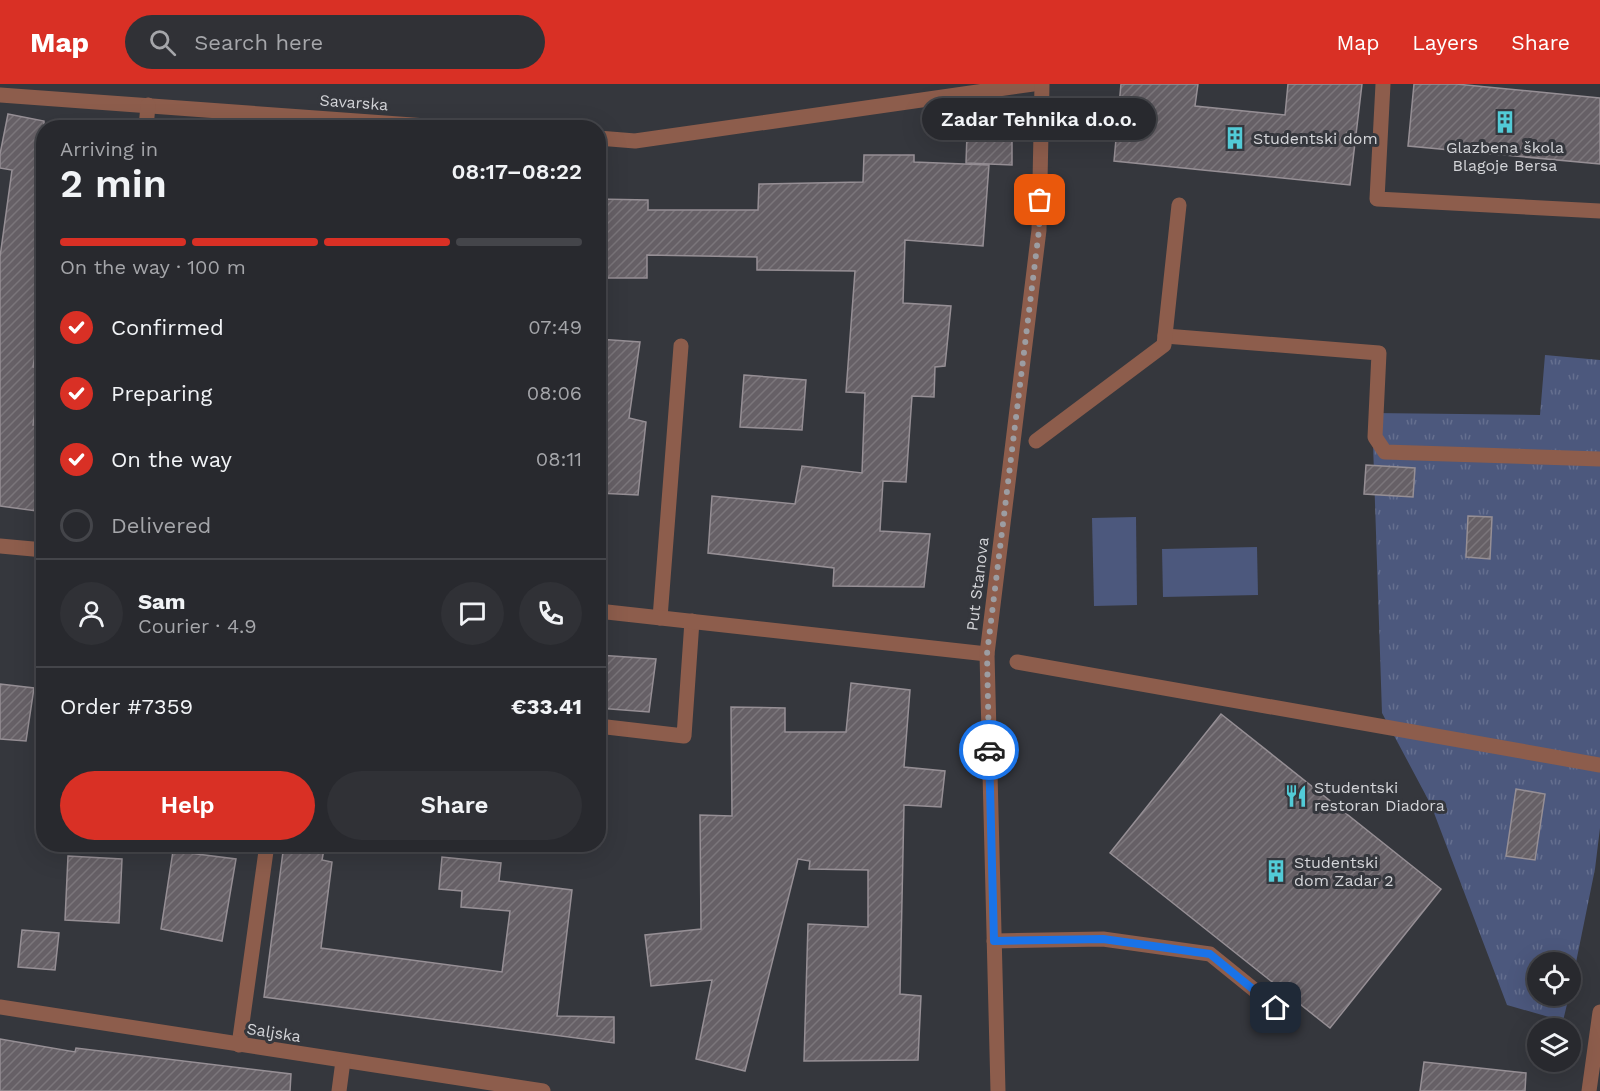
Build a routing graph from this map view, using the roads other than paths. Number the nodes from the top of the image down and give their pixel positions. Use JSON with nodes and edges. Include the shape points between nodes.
{"nodes":[{"id":1,"x":1032,"y":84,"type":"edge"},
{"id":2,"x":1042,"y":84,"type":"edge"},
{"id":3,"x":1383,"y":84,"type":"edge"},
{"id":4,"x":0,"y":95,"type":"edge"},
{"id":5,"x":148,"y":105,"type":"junction"},
{"id":6,"x":147,"y":120,"type":"edge"},
{"id":7,"x":348,"y":120,"type":"edge"},
{"id":8,"x":606,"y":139,"type":"edge"},
{"id":9,"x":1179,"y":205,"type":"dead end"},
{"id":10,"x":1600,"y":211,"type":"edge"},
{"id":11,"x":1165,"y":336,"type":"junction"},
{"id":12,"x":681,"y":346,"type":"dead end"},
{"id":13,"x":1036,"y":441,"type":"dead end"},
{"id":14,"x":1600,"y":459,"type":"edge"},
{"id":15,"x":0,"y":546,"type":"edge"},
{"id":16,"x":36,"y":549,"type":"edge"},
{"id":17,"x":606,"y":611,"type":"edge"},
{"id":18,"x":660,"y":618,"type":"junction"},
{"id":19,"x":692,"y":621,"type":"junction"},
{"id":20,"x":987,"y":654,"type":"junction"},
{"id":21,"x":1017,"y":662,"type":"dead end"},
{"id":22,"x":606,"y":727,"type":"edge"},
{"id":23,"x":1600,"y":765,"type":"edge"},
{"id":24,"x":266,"y":852,"type":"edge"},
{"id":25,"x":994,"y":941,"type":"junction"},
{"id":26,"x":0,"y":1007,"type":"edge"},
{"id":27,"x":1600,"y":1012,"type":"edge"},
{"id":28,"x":1293,"y":1021,"type":"dead end"},
{"id":29,"x":239,"y":1045,"type":"junction"},
{"id":30,"x":343,"y":1061,"type":"junction"},
{"id":31,"x":339,"y":1091,"type":"edge"},
{"id":32,"x":543,"y":1091,"type":"edge"},
{"id":33,"x":998,"y":1091,"type":"edge"},
{"id":34,"x":1589,"y":1091,"type":"edge"}],
"edges":[{"from":1,"to":8,"type":"street","via":[[635,141]]},
{"from":2,"to":20,"type":"street","name":"Put Stanova","via":[[1039,230]]},
{"from":3,"to":10,"type":"street","via":[[1377,199]]},
{"from":4,"to":5,"type":"street","name":"Savarska"},
{"from":5,"to":6,"type":"street"},
{"from":5,"to":7,"type":"street","name":"Savarska"},
{"from":9,"to":11,"type":"street"},
{"from":11,"to":13,"type":"street","via":[[1164,345]]},
{"from":11,"to":14,"type":"street","via":[[1379,353],[1375,436],[1385,452]]},
{"from":12,"to":18,"type":"street"},
{"from":15,"to":16,"type":"street"},
{"from":17,"to":18,"type":"street"},
{"from":18,"to":19,"type":"street"},
{"from":19,"to":20,"type":"street"},
{"from":19,"to":22,"type":"street","via":[[684,736]]},
{"from":20,"to":25,"type":"street","name":"Put Stanova"},
{"from":21,"to":23,"type":"street"},
{"from":24,"to":29,"type":"street"},
{"from":25,"to":28,"type":"street","via":[[1103,939],[1210,954]]},
{"from":25,"to":33,"type":"street","name":"Put Stanova"},
{"from":26,"to":29,"type":"street","name":"Saljska"},
{"from":27,"to":34,"type":"street"},
{"from":29,"to":30,"type":"street","name":"Saljska"},
{"from":30,"to":31,"type":"street"},
{"from":30,"to":32,"type":"street","name":"Saljska"}]}
